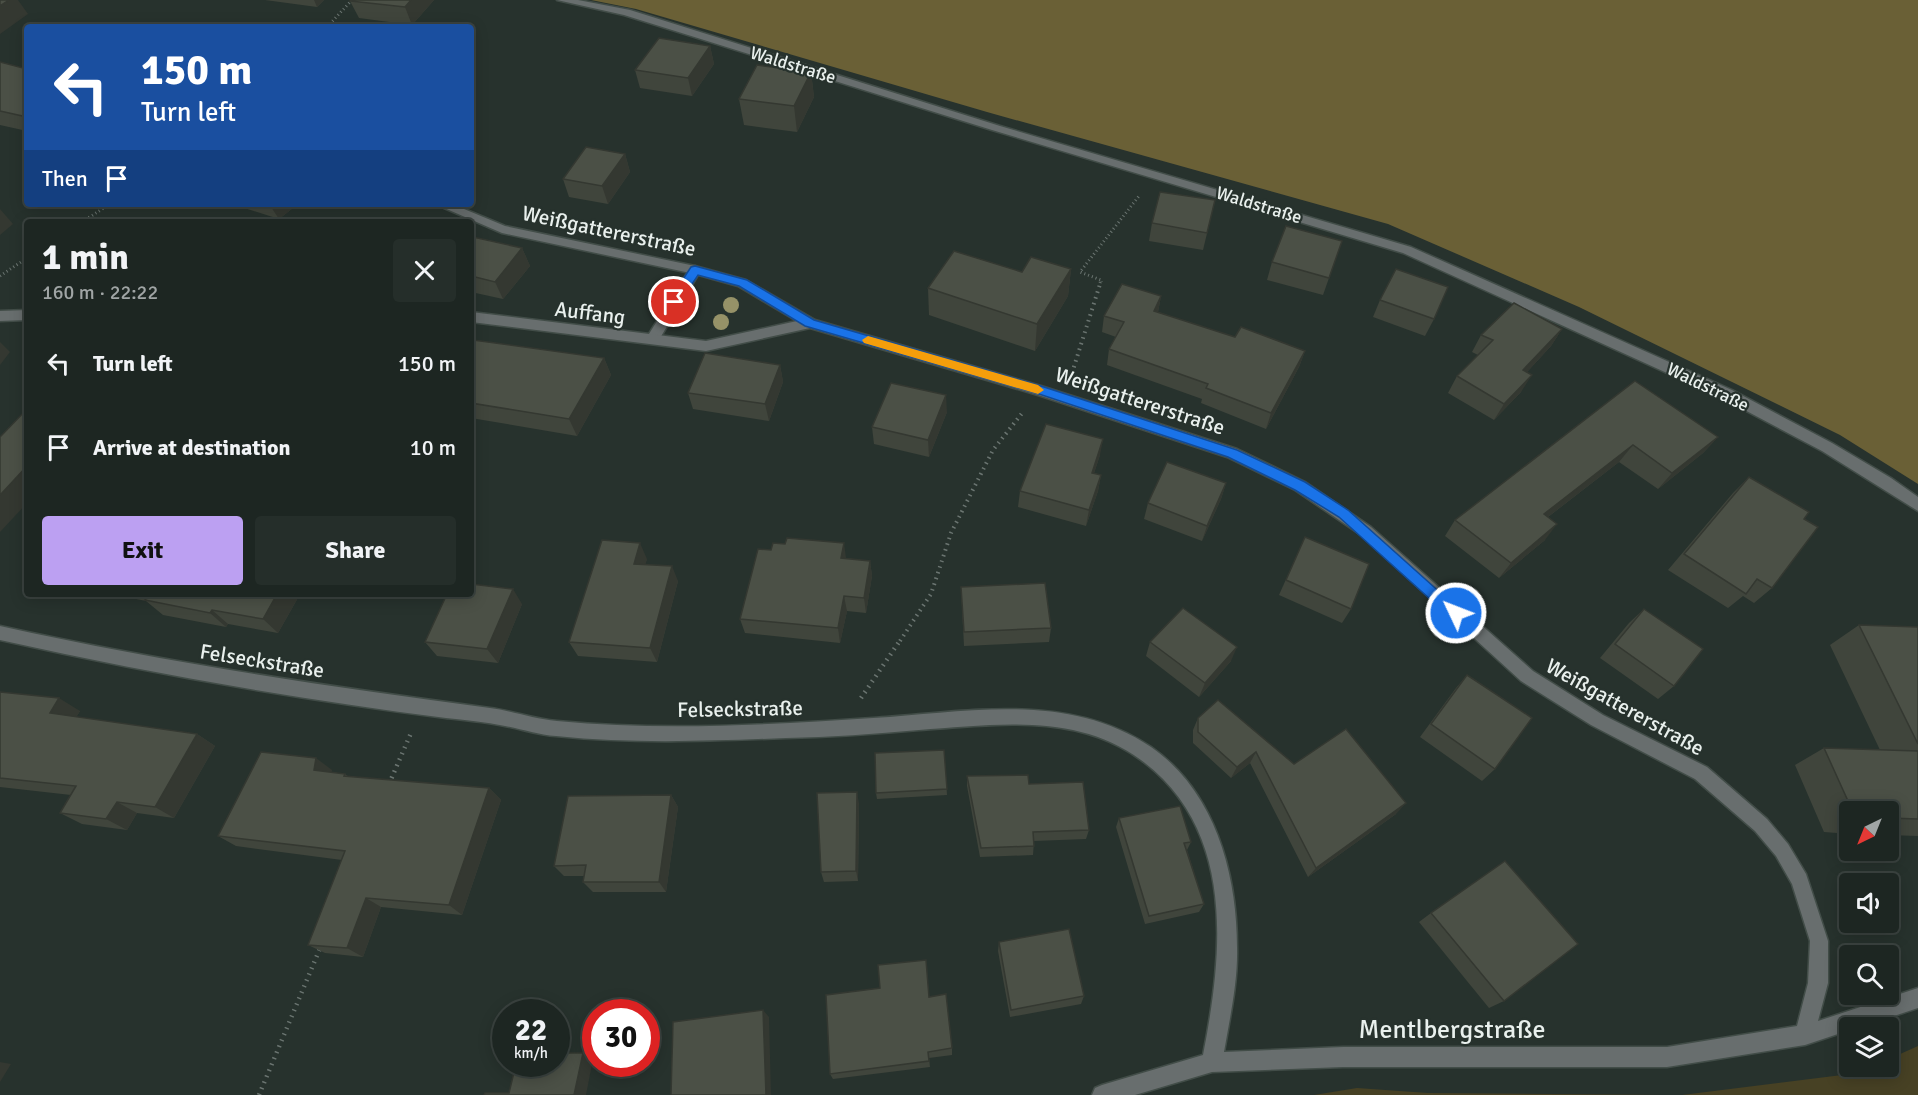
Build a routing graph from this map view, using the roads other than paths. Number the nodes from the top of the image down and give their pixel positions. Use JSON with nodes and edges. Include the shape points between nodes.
{"nodes":[{"id":1,"x":562,"y":0,"type":"edge"},
{"id":2,"x":448,"y":207,"type":"edge"},
{"id":3,"x":695,"y":270,"type":"junction"},
{"id":4,"x":24,"y":315,"type":"edge"},
{"id":5,"x":0,"y":316,"type":"edge"},
{"id":6,"x":474,"y":317,"type":"edge"},
{"id":7,"x":810,"y":323,"type":"junction"},
{"id":8,"x":651,"y":340,"type":"junction"},
{"id":9,"x":1918,"y":505,"type":"edge"},
{"id":10,"x":0,"y":633,"type":"edge"},
{"id":11,"x":1918,"y":998,"type":"edge"},
{"id":12,"x":1805,"y":1035,"type":"junction"},
{"id":13,"x":1212,"y":1062,"type":"junction"},
{"id":14,"x":1102,"y":1095,"type":"edge"}],
"edges":[{"from":1,"to":9,"type":"street","name":"Waldstraße","via":[[626,12],[996,128],[1407,250],[1727,394],[1827,447]]},
{"from":2,"to":3,"type":"street","name":"Weißgattererstraße","via":[[502,229]]},
{"from":3,"to":7,"type":"street","name":"Weißgattererstraße","via":[[742,283]]},
{"from":3,"to":8,"type":"street"},
{"from":4,"to":5,"type":"street"},
{"from":6,"to":8,"type":"street","name":"Auffang"},
{"from":7,"to":8,"type":"street","name":"Auffang","via":[[706,346]]},
{"from":7,"to":12,"type":"street","name":"Weißgattererstraße","via":[[1233,453],[1300,486],[1366,531],[1527,676],[1597,720],[1701,773],[1761,825],[1800,880],[1819,941],[1818,983]]},
{"from":10,"to":13,"type":"street","name":"Felseckstraße","via":[[151,666],[503,717],[545,728],[713,733],[839,729],[1018,715],[1044,715],[1093,726],[1114,734],[1169,772],[1197,807],[1216,849],[1228,930],[1227,976]]},
{"from":11,"to":12,"type":"street"},
{"from":12,"to":13,"type":"street","name":"Mentlbergstraße","via":[[1667,1057],[1343,1057]]},
{"from":13,"to":14,"type":"street","name":"Mentlbergstraße"}]}
